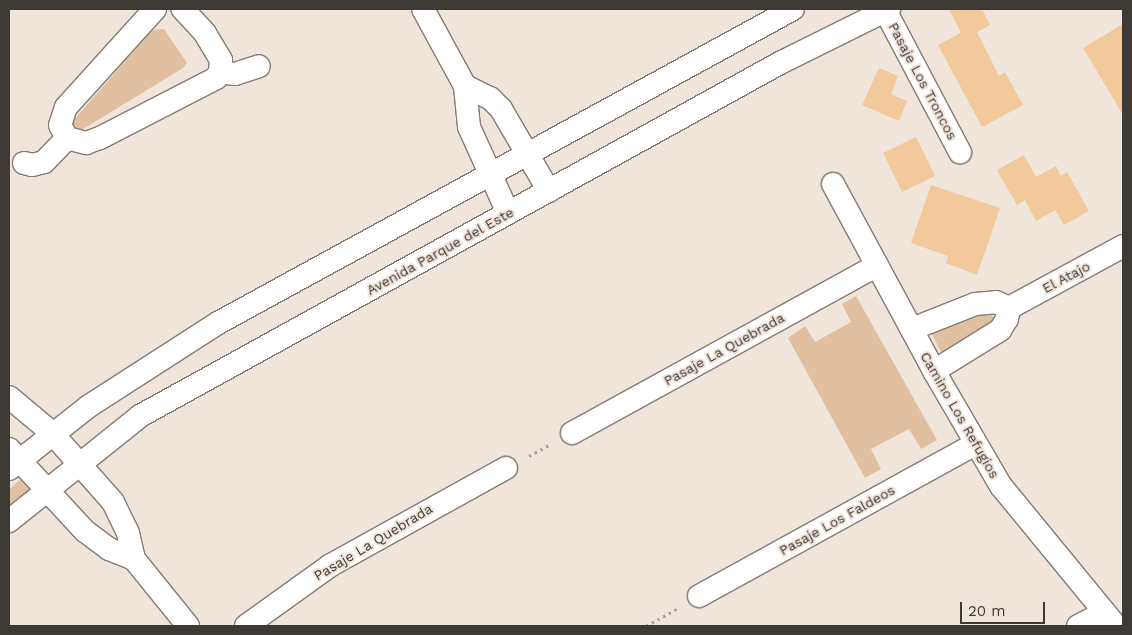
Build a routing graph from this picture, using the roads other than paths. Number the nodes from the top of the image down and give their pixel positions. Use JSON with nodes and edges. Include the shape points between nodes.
{"nodes":[{"id":1,"x":155,"y":9,"type":"edge"},
{"id":2,"x":183,"y":9,"type":"edge"},
{"id":3,"x":423,"y":9,"type":"edge"},
{"id":4,"x":793,"y":9,"type":"edge"},
{"id":5,"x":887,"y":10,"type":"edge"},
{"id":6,"x":259,"y":66,"type":"dead end"},
{"id":7,"x":220,"y":72,"type":"junction"},
{"id":8,"x":465,"y":86,"type":"junction"},
{"id":9,"x":67,"y":138,"type":"junction"},
{"id":10,"x":960,"y":152,"type":"dead end"},
{"id":11,"x":528,"y":153,"type":"junction"},
{"id":12,"x":24,"y":163,"type":"dead end"},
{"id":13,"x":489,"y":174,"type":"junction"},
{"id":14,"x":833,"y":184,"type":"dead end"},
{"id":15,"x":549,"y":190,"type":"junction"},
{"id":16,"x":508,"y":213,"type":"junction"},
{"id":17,"x":1123,"y":246,"type":"edge"},
{"id":18,"x":877,"y":265,"type":"junction"},
{"id":19,"x":1009,"y":308,"type":"junction"},
{"id":20,"x":912,"y":329,"type":"junction"},
{"id":21,"x":934,"y":371,"type":"junction"},
{"id":22,"x":9,"y":397,"type":"edge"},
{"id":23,"x":52,"y":433,"type":"junction"},
{"id":24,"x":572,"y":433,"type":"road end"},
{"id":25,"x":975,"y":444,"type":"junction"},
{"id":26,"x":12,"y":459,"type":"edge"},
{"id":27,"x":79,"y":462,"type":"junction"},
{"id":28,"x":506,"y":468,"type":"road end"},
{"id":29,"x":46,"y":488,"type":"junction"},
{"id":30,"x":9,"y":521,"type":"edge"},
{"id":31,"x":134,"y":559,"type":"junction"},
{"id":32,"x":699,"y":596,"type":"road end"},
{"id":33,"x":1110,"y":619,"type":"edge"},
{"id":34,"x":188,"y":626,"type":"edge"},
{"id":35,"x":246,"y":626,"type":"edge"},
{"id":36,"x":1078,"y":626,"type":"edge"}],
"edges":[{"from":1,"to":9,"type":"street","via":[[66,107],[60,125]]},
{"from":2,"to":7,"type":"street","via":[[214,47],[221,60]]},
{"from":3,"to":8,"type":"street"},
{"from":4,"to":11,"type":"street"},
{"from":5,"to":10,"type":"street","name":"Pasaje Los Troncos"},
{"from":5,"to":15,"type":"street","name":"Avenida Parque del Este","via":[[780,63]]},
{"from":6,"to":7,"type":"street","via":[[235,74]]},
{"from":7,"to":9,"type":"street","via":[[216,78],[100,138],[86,143]]},
{"from":8,"to":11,"type":"street","via":[[490,98],[501,109]]},
{"from":8,"to":13,"type":"street","via":[[469,127]]},
{"from":9,"to":12,"type":"street","via":[[44,162]]},
{"from":11,"to":13,"type":"street"},
{"from":11,"to":15,"type":"street"},
{"from":13,"to":16,"type":"street"},
{"from":13,"to":23,"type":"street","via":[[203,332]]},
{"from":14,"to":18,"type":"street","name":"Camino Los Refugios"},
{"from":15,"to":16,"type":"street","name":"Avenida Parque del Este"},
{"from":16,"to":27,"type":"street","name":"Avenida Parque del Este","via":[[140,416]]},
{"from":17,"to":19,"type":"street","name":"El Atajo"},
{"from":18,"to":20,"type":"street","name":"Camino Los Refugios"},
{"from":18,"to":24,"type":"street","name":"Pasaje La Quebrada"},
{"from":19,"to":20,"type":"street","via":[[996,302],[975,304]]},
{"from":19,"to":21,"type":"street","via":[[1000,330]]},
{"from":20,"to":21,"type":"street","name":"Camino Los Refugios"},
{"from":21,"to":25,"type":"street","name":"Camino Los Refugios"},
{"from":22,"to":23,"type":"street"},
{"from":23,"to":26,"type":"street"},
{"from":23,"to":27,"type":"street"},
{"from":25,"to":32,"type":"street","name":"Pasaje Los Faldeos"},
{"from":25,"to":33,"type":"street","name":"Camino Los Refugios","via":[[1017,506]]},
{"from":26,"to":29,"type":"street"},
{"from":27,"to":29,"type":"street","name":"Avenida Parque del Este"},
{"from":27,"to":31,"type":"street","via":[[113,502],[128,533]]},
{"from":28,"to":35,"type":"street","name":"Pasaje La Quebrada","via":[[331,565]]},
{"from":29,"to":30,"type":"street","name":"Avenida Parque del Este"},
{"from":29,"to":31,"type":"street","via":[[85,531],[109,549]]},
{"from":31,"to":34,"type":"street"},
{"from":33,"to":36,"type":"street"}]}
